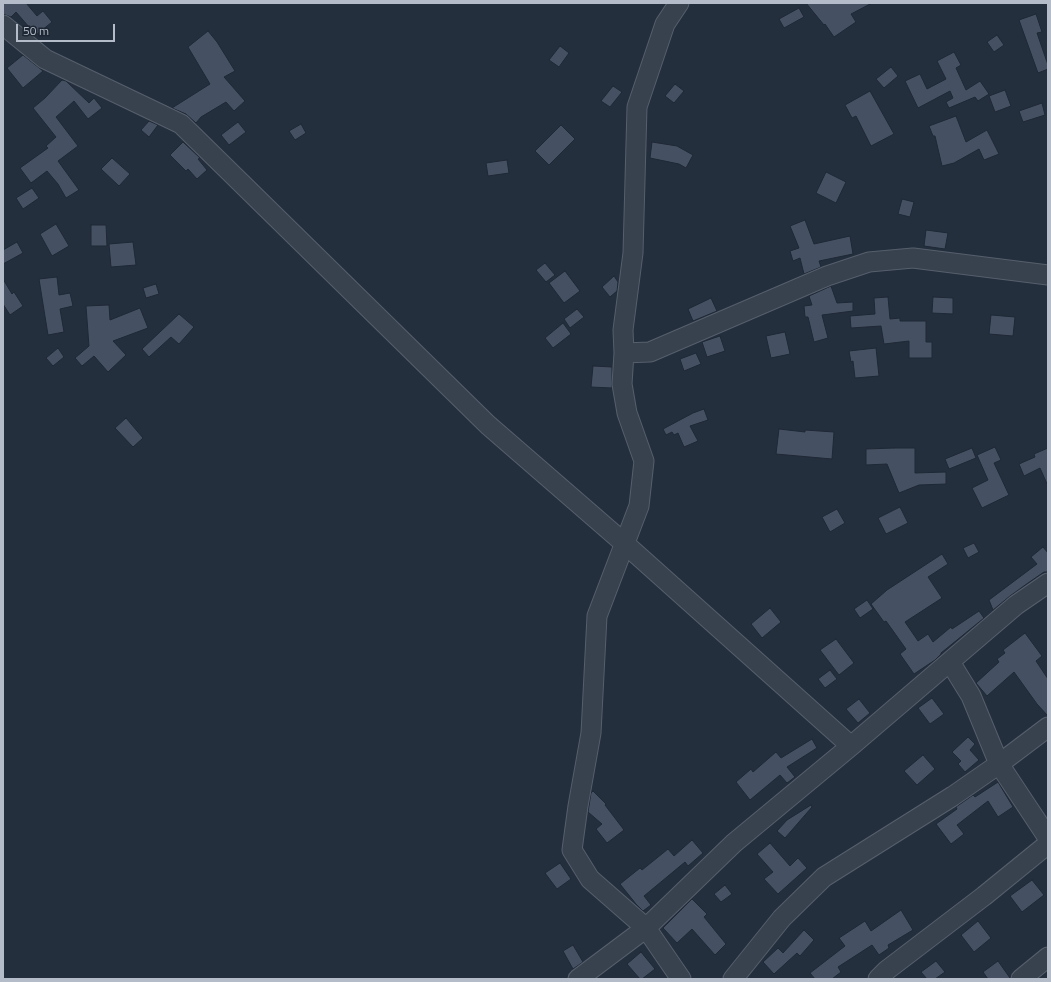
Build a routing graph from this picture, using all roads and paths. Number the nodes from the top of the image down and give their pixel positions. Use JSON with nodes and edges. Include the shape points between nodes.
{"nodes":[{"id":1,"x":679,"y":3,"type":"edge"},
{"id":2,"x":3,"y":25,"type":"edge"},
{"id":3,"x":1048,"y":275,"type":"edge"},
{"id":4,"x":624,"y":353,"type":"junction"},
{"id":5,"x":624,"y":543,"type":"junction"},
{"id":6,"x":1048,"y":583,"type":"edge"},
{"id":7,"x":950,"y":662,"type":"junction"},
{"id":8,"x":1048,"y":726,"type":"edge"},
{"id":9,"x":851,"y":746,"type":"junction"},
{"id":10,"x":999,"y":764,"type":"junction"},
{"id":11,"x":1048,"y":838,"type":"edge"},
{"id":12,"x":1048,"y":844,"type":"edge"},
{"id":13,"x":646,"y":928,"type":"junction"},
{"id":14,"x":1048,"y":957,"type":"edge"},
{"id":15,"x":578,"y":979,"type":"edge"},
{"id":16,"x":681,"y":979,"type":"edge"},
{"id":17,"x":733,"y":979,"type":"edge"},
{"id":18,"x":878,"y":979,"type":"edge"},
{"id":19,"x":1021,"y":979,"type":"edge"}],
"edges":[{"from":1,"to":4,"type":"street","via":[[665,24],[637,107],[633,253],[623,330]]},
{"from":2,"to":5,"type":"street","via":[[45,59],[181,124],[488,425]]},
{"from":3,"to":4,"type":"street","via":[[913,258],[869,262],[827,276],[650,352]]},
{"from":4,"to":5,"type":"street","via":[[622,384],[627,413],[644,461],[639,506]]},
{"from":5,"to":9,"type":"street"},
{"from":5,"to":13,"type":"street","via":[[598,616],[591,733],[572,850],[590,879]]},
{"from":6,"to":7,"type":"street","via":[[1016,605]]},
{"from":7,"to":9,"type":"street"},
{"from":7,"to":10,"type":"street","via":[[971,696]]},
{"from":8,"to":10,"type":"street"},
{"from":9,"to":13,"type":"street","via":[[734,843]]},
{"from":10,"to":11,"type":"street"},
{"from":10,"to":17,"type":"street","via":[[824,877],[782,918]]},
{"from":12,"to":18,"type":"street"},
{"from":13,"to":15,"type":"street"},
{"from":13,"to":16,"type":"street"},
{"from":14,"to":19,"type":"street"}]}
